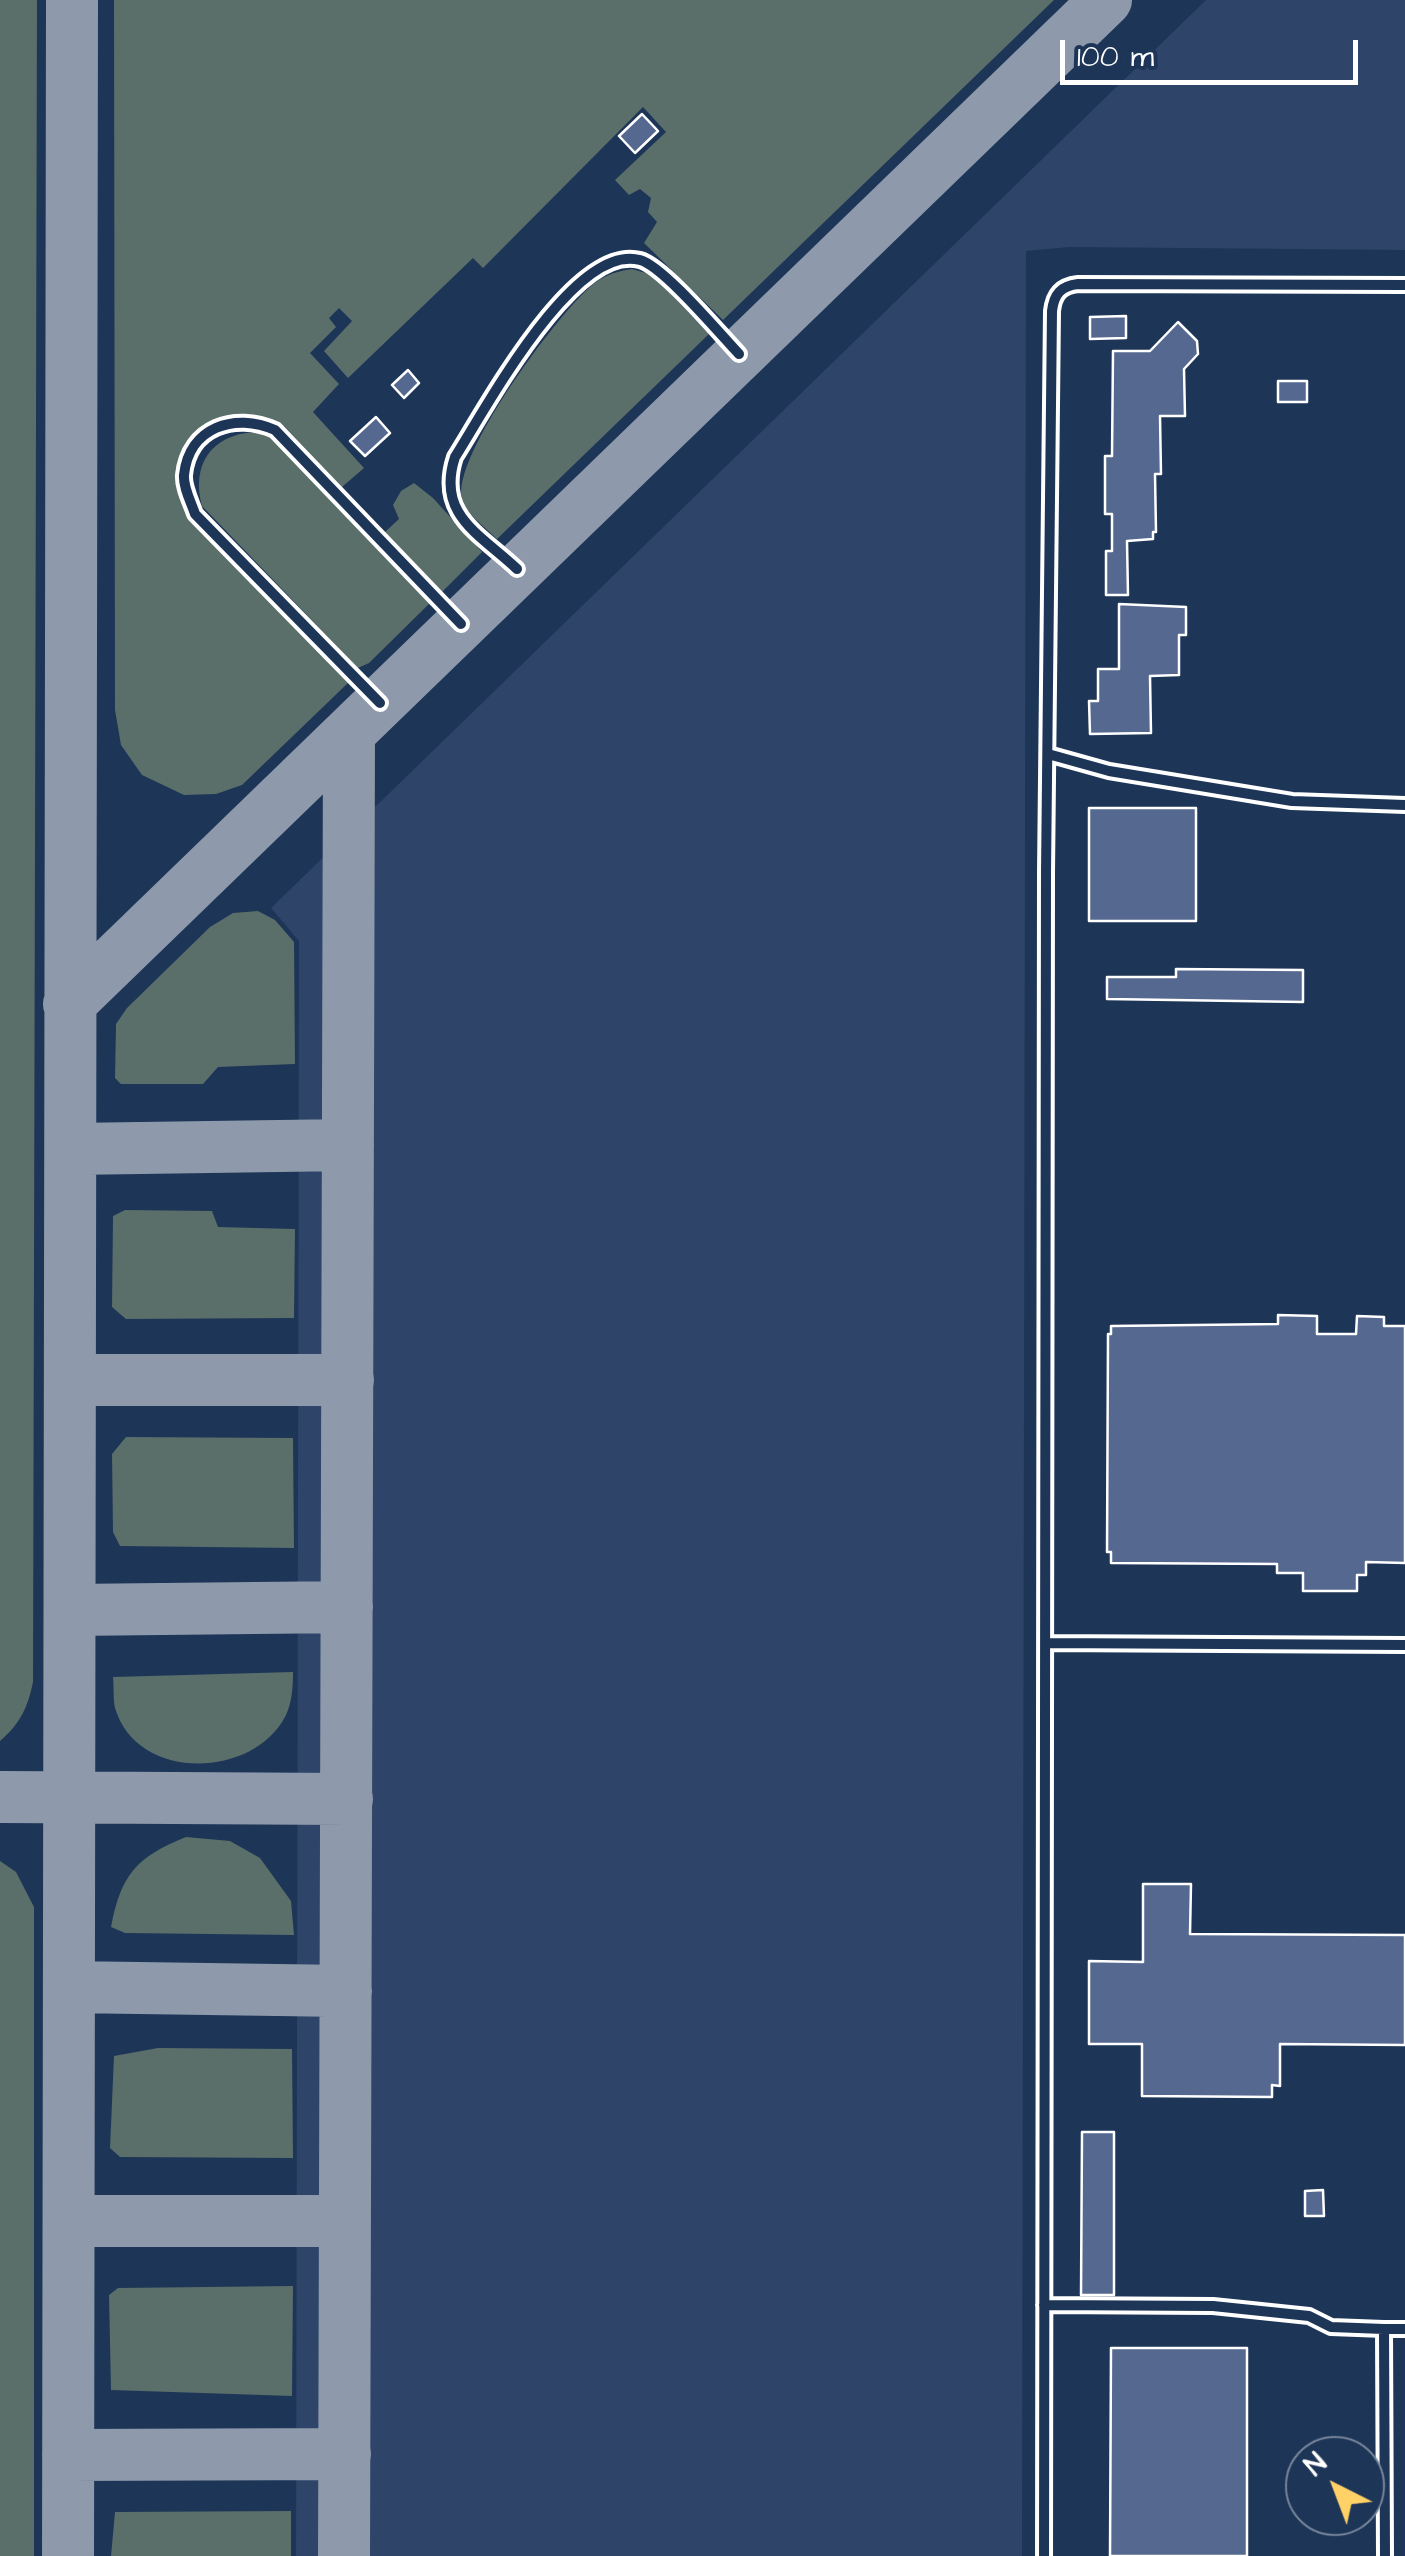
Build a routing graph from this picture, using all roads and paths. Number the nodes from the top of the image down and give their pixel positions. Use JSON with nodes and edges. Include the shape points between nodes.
{"nodes":[{"id":1,"x":1405,"y":285,"type":"edge"},
{"id":2,"x":739,"y":354,"type":"dead end"},
{"id":3,"x":517,"y":569,"type":"dead end"},
{"id":4,"x":461,"y":624,"type":"dead end"},
{"id":5,"x":380,"y":702,"type":"dead end"},
{"id":6,"x":1048,"y":754,"type":"junction"},
{"id":7,"x":1405,"y":805,"type":"edge"},
{"id":8,"x":1045,"y":1643,"type":"junction"},
{"id":9,"x":1405,"y":1645,"type":"edge"},
{"id":10,"x":1044,"y":2304,"type":"junction"},
{"id":11,"x":1384,"y":2328,"type":"junction"},
{"id":12,"x":1405,"y":2329,"type":"edge"},
{"id":13,"x":1044,"y":2556,"type":"edge"},
{"id":14,"x":1386,"y":2556,"type":"edge"}],
"edges":[{"from":1,"to":6,"type":"lane","via":[[1078,284],[1054,298]]},
{"from":2,"to":3,"type":"lane","via":[[641,260],[616,259],[580,282],[531,335],[449,476],[454,510]]},
{"from":4,"to":5,"type":"lane","via":[[275,430],[236,421],[213,429],[192,448],[183,479],[195,514]]},
{"from":6,"to":7,"type":"lane","via":[[1292,802]]},
{"from":6,"to":8,"type":"lane"},
{"from":8,"to":9,"type":"lane"},
{"from":8,"to":10,"type":"lane"},
{"from":10,"to":11,"type":"lane","via":[[1213,2306],[1309,2316],[1332,2327]]},
{"from":10,"to":13,"type":"lane"},
{"from":11,"to":12,"type":"lane"},
{"from":11,"to":14,"type":"lane"}]}
